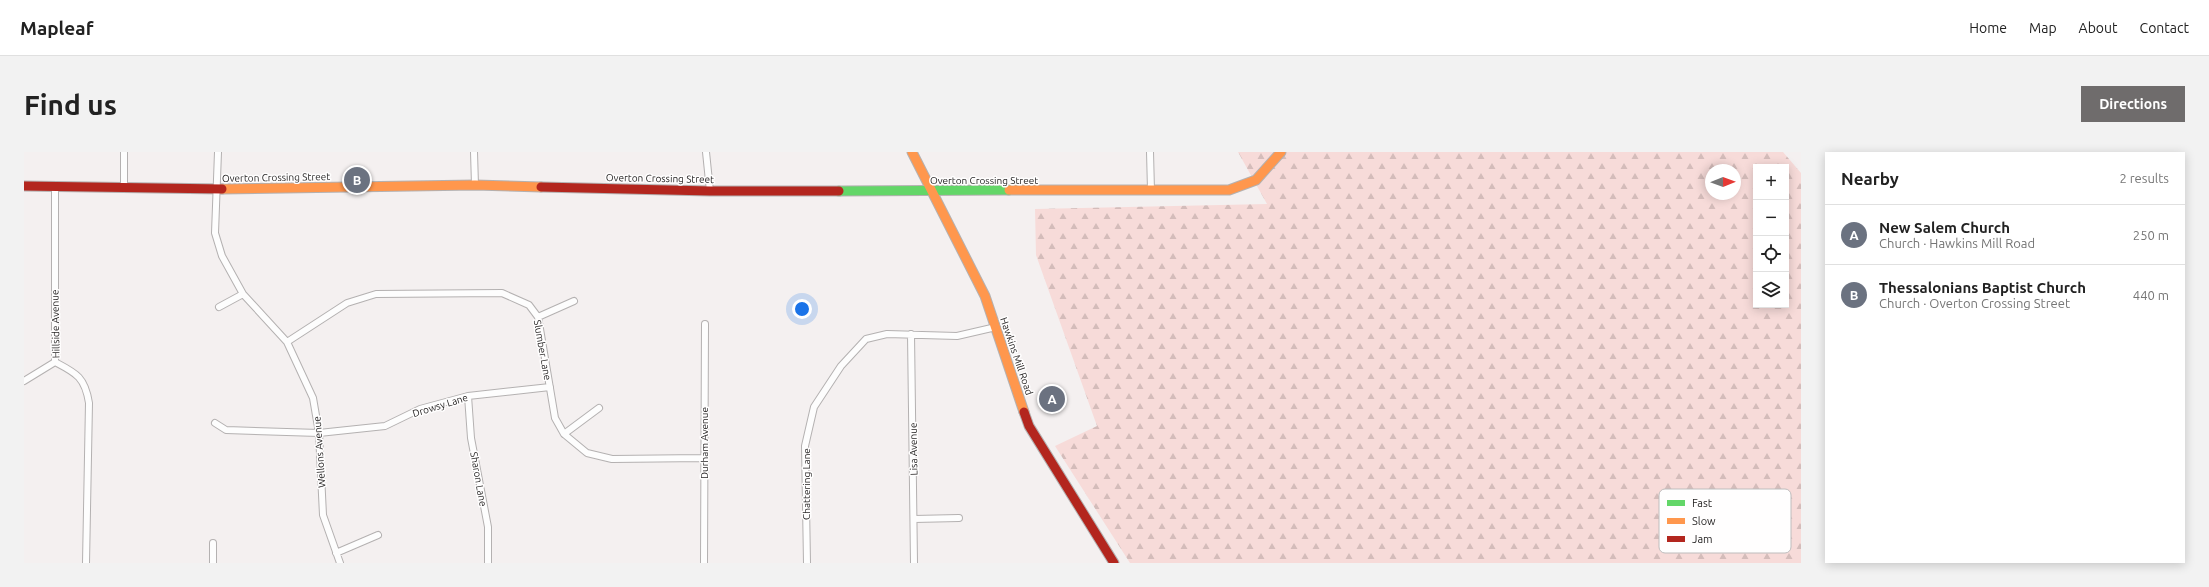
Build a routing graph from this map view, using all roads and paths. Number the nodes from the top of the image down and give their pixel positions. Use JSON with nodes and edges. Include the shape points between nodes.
{"nodes":[{"id":1,"x":124,"y":152,"type":"edge"},
{"id":2,"x":218,"y":152,"type":"edge"},
{"id":3,"x":474,"y":152,"type":"edge"},
{"id":4,"x":706,"y":152,"type":"edge"},
{"id":5,"x":912,"y":152,"type":"edge"},
{"id":6,"x":1150,"y":152,"type":"edge"},
{"id":7,"x":1281,"y":152,"type":"edge"},
{"id":8,"x":475,"y":185,"type":"junction"},
{"id":9,"x":24,"y":186,"type":"edge"},
{"id":10,"x":55,"y":188,"type":"junction"},
{"id":11,"x":124,"y":188,"type":"junction"},
{"id":12,"x":217,"y":189,"type":"junction"},
{"id":13,"x":1151,"y":190,"type":"junction"},
{"id":14,"x":710,"y":191,"type":"junction"},
{"id":15,"x":933,"y":192,"type":"junction"},
{"id":16,"x":243,"y":294,"type":"junction"},
{"id":17,"x":574,"y":301,"type":"dead end"},
{"id":18,"x":219,"y":307,"type":"dead end"},
{"id":19,"x":538,"y":317,"type":"junction"},
{"id":20,"x":705,"y":324,"type":"dead end"},
{"id":21,"x":996,"y":327,"type":"junction"},
{"id":22,"x":911,"y":334,"type":"junction"},
{"id":23,"x":287,"y":342,"type":"junction"},
{"id":24,"x":55,"y":362,"type":"junction"},
{"id":25,"x":24,"y":381,"type":"edge"},
{"id":26,"x":550,"y":387,"type":"junction"},
{"id":27,"x":468,"y":396,"type":"junction"},
{"id":28,"x":599,"y":408,"type":"dead end"},
{"id":29,"x":215,"y":423,"type":"dead end"},
{"id":30,"x":319,"y":433,"type":"junction"},
{"id":31,"x":564,"y":434,"type":"junction"},
{"id":32,"x":703,"y":458,"type":"junction"},
{"id":33,"x":959,"y":518,"type":"dead end"},
{"id":34,"x":914,"y":519,"type":"junction"},
{"id":35,"x":378,"y":536,"type":"dead end"},
{"id":36,"x":213,"y":543,"type":"dead end"},
{"id":37,"x":336,"y":553,"type":"junction"},
{"id":38,"x":86,"y":563,"type":"edge"},
{"id":39,"x":213,"y":563,"type":"edge"},
{"id":40,"x":340,"y":563,"type":"edge"},
{"id":41,"x":488,"y":563,"type":"edge"},
{"id":42,"x":704,"y":563,"type":"edge"},
{"id":43,"x":807,"y":563,"type":"edge"},
{"id":44,"x":914,"y":563,"type":"edge"},
{"id":45,"x":1114,"y":563,"type":"edge"}],
"edges":[{"from":1,"to":11,"type":"street"},
{"from":2,"to":12,"type":"street","name":"Wellons Avenue"},
{"from":3,"to":8,"type":"street"},
{"from":4,"to":14,"type":"street"},
{"from":5,"to":15,"type":"street","name":"Hawkins Mill Road"},
{"from":6,"to":13,"type":"street"},
{"from":7,"to":13,"type":"street","name":"Overton Crossing Street","via":[[1256,180],[1228,190]]},
{"from":8,"to":12,"type":"street","name":"Overton Crossing Street"},
{"from":8,"to":14,"type":"street","name":"Overton Crossing Street"},
{"from":9,"to":10,"type":"street","name":"Overton Crossing Street"},
{"from":10,"to":11,"type":"street","name":"Overton Crossing Street"},
{"from":10,"to":24,"type":"street","name":"Hillside Avenue"},
{"from":11,"to":12,"type":"street","name":"Overton Crossing Street"},
{"from":12,"to":16,"type":"street","name":"Wellons Avenue","via":[[215,232],[222,256]]},
{"from":13,"to":15,"type":"street","name":"Overton Crossing Street"},
{"from":14,"to":15,"type":"street","name":"Overton Crossing Street"},
{"from":15,"to":21,"type":"street","name":"Hawkins Mill Road","via":[[985,296]]},
{"from":16,"to":18,"type":"street"},
{"from":16,"to":23,"type":"street","name":"Wellons Avenue"},
{"from":17,"to":19,"type":"street"},
{"from":19,"to":23,"type":"street","name":"Slumber Lane","via":[[529,305],[502,293],[376,294],[348,304]]},
{"from":19,"to":26,"type":"street","name":"Slumber Lane"},
{"from":20,"to":32,"type":"street","name":"Durham Avenue"},
{"from":21,"to":22,"type":"street","name":"Chattering Lane","via":[[958,336]]},
{"from":21,"to":45,"type":"street","name":"Hawkins Mill Road","via":[[1029,426]]},
{"from":22,"to":34,"type":"street","name":"Lisa Avenue"},
{"from":22,"to":43,"type":"street","name":"Chattering Lane","via":[[887,334],[866,338],[841,366],[814,407],[805,446]]},
{"from":23,"to":30,"type":"street","name":"Wellons Avenue","via":[[313,398]]},
{"from":24,"to":25,"type":"street"},
{"from":24,"to":38,"type":"street","name":"Hillside Avenue","via":[[78,374],[87,388],[90,402]]},
{"from":26,"to":27,"type":"street","name":"Drowsy Lane"},
{"from":26,"to":31,"type":"street","name":"Slumber Lane","via":[[555,418]]},
{"from":27,"to":30,"type":"street","name":"Drowsy Lane","via":[[420,409],[385,426]]},
{"from":27,"to":41,"type":"street","name":"Sharon Lane","via":[[471,438],[488,527]]},
{"from":28,"to":31,"type":"street"},
{"from":29,"to":30,"type":"street","name":"Drowsy Lane","via":[[226,430]]},
{"from":30,"to":37,"type":"street","name":"Wellons Avenue","via":[[323,515]]},
{"from":31,"to":32,"type":"street","name":"Slumber Lane","via":[[587,453],[612,459]]},
{"from":32,"to":42,"type":"street","name":"Durham Avenue"},
{"from":33,"to":34,"type":"street"},
{"from":34,"to":44,"type":"street","name":"Lisa Avenue"},
{"from":35,"to":37,"type":"street"},
{"from":36,"to":39,"type":"street"},
{"from":37,"to":40,"type":"street","name":"Wellons Avenue"}]}
